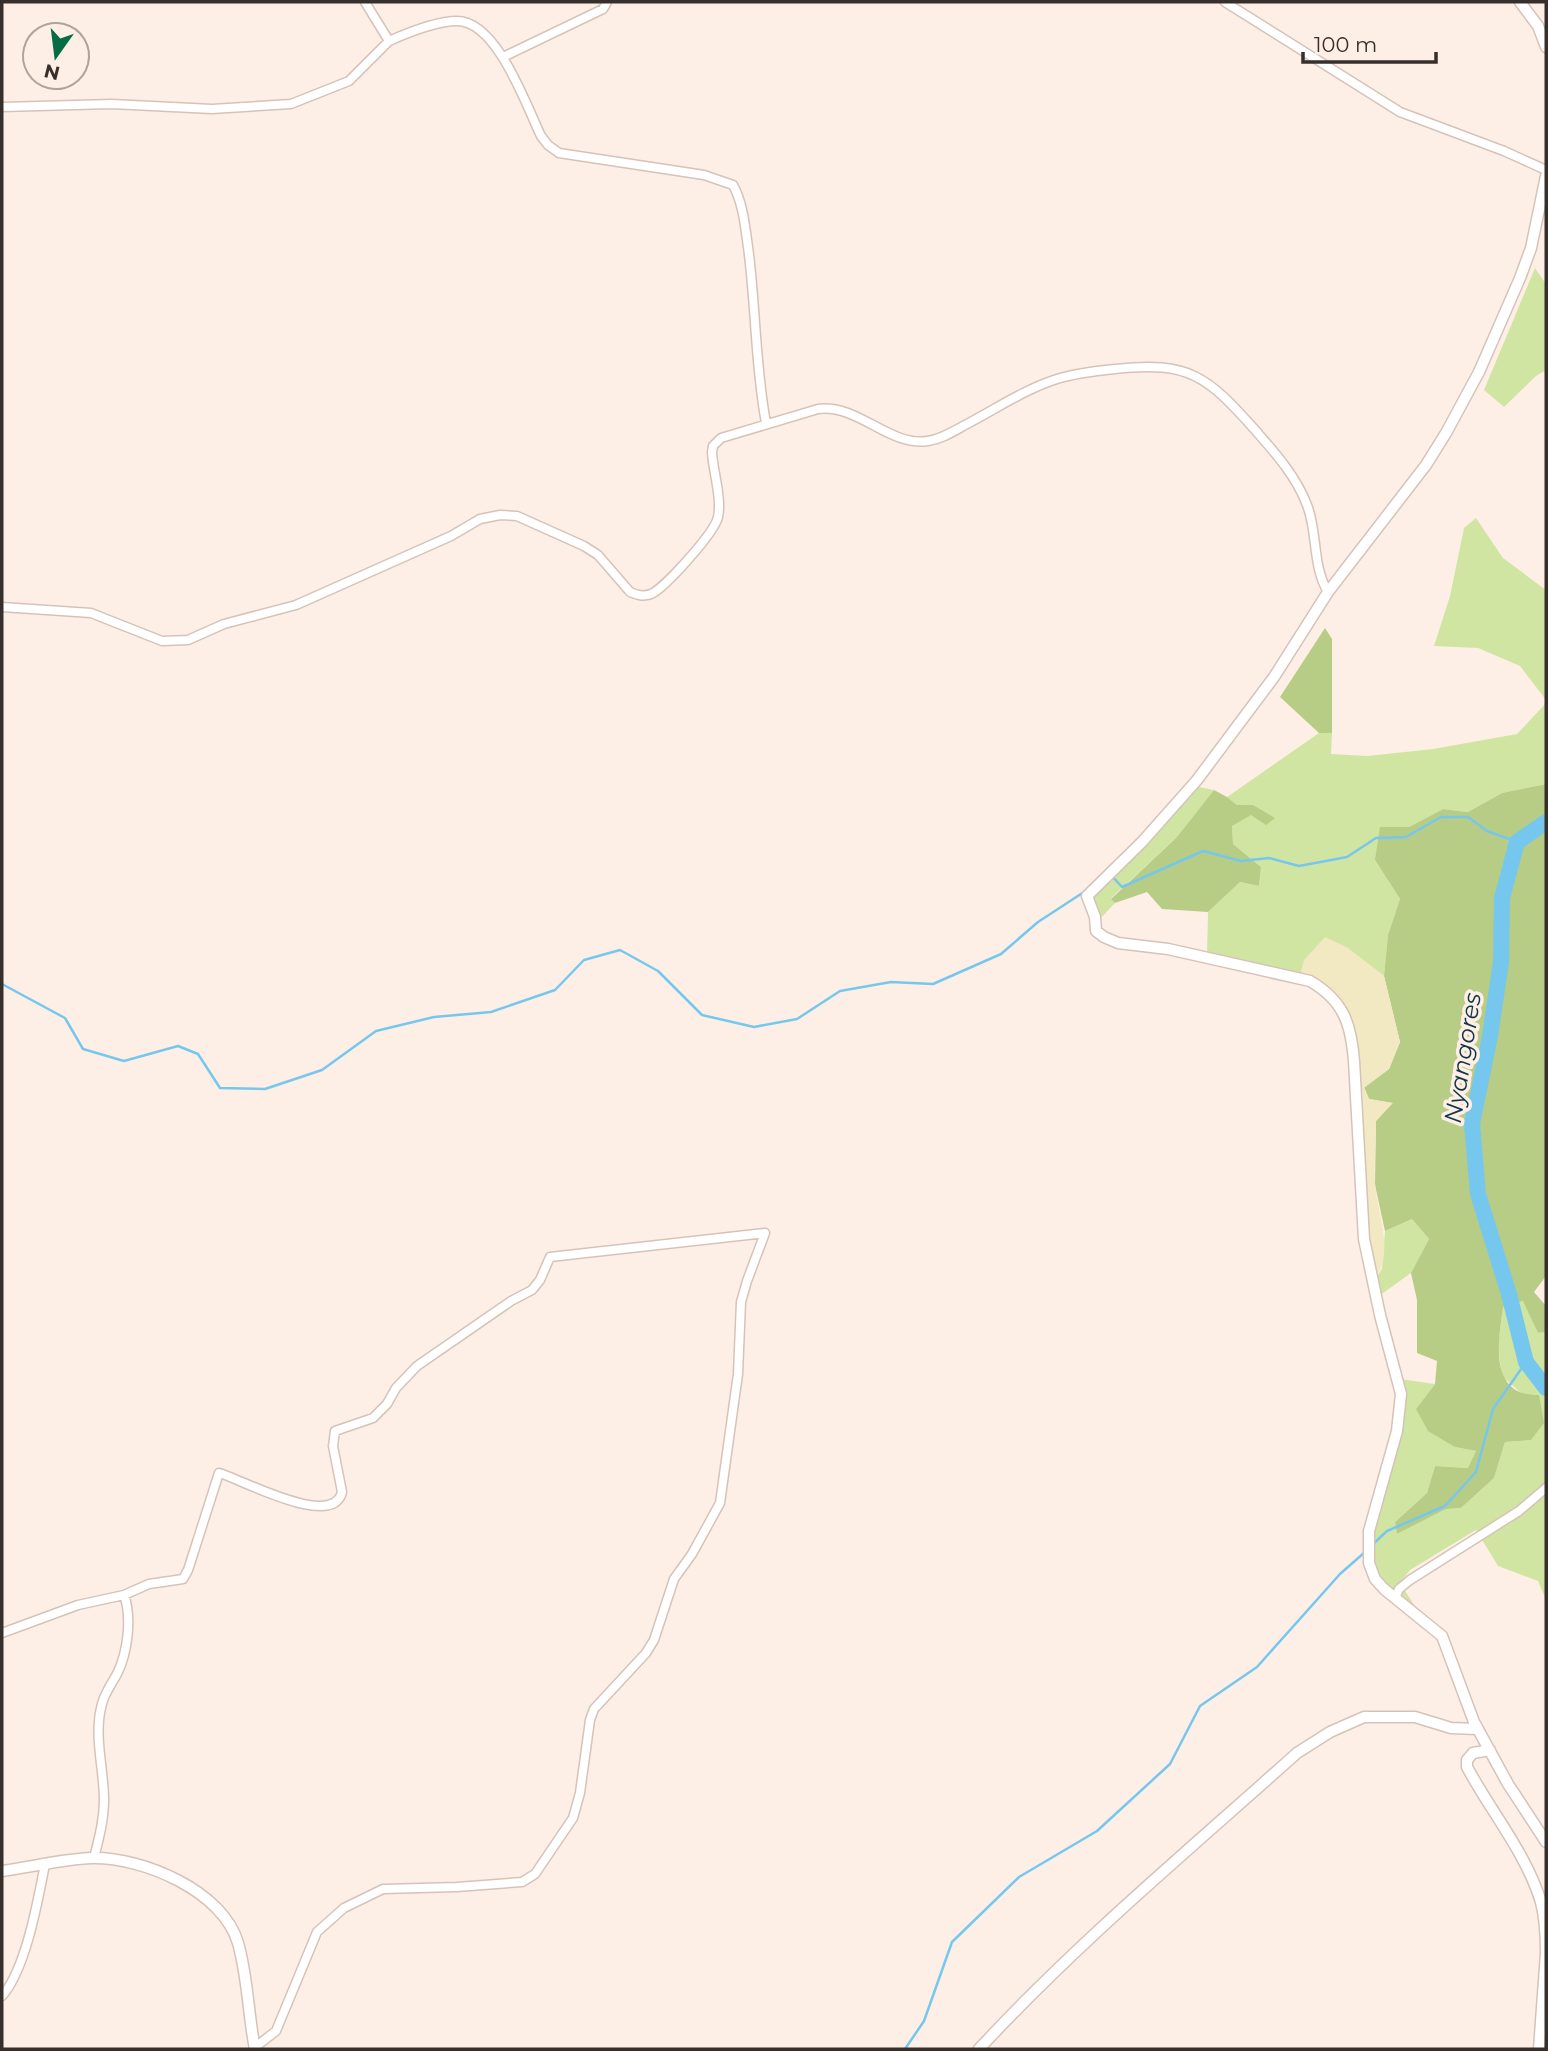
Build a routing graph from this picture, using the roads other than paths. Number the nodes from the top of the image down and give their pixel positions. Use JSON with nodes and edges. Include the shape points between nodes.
{"nodes":[{"id":1,"x":365,"y":2,"type":"edge"},
{"id":2,"x":607,"y":2,"type":"edge"},
{"id":3,"x":1225,"y":2,"type":"edge"},
{"id":4,"x":1520,"y":2,"type":"edge"},
{"id":5,"x":389,"y":41,"type":"junction"},
{"id":6,"x":1546,"y":47,"type":"edge"},
{"id":7,"x":503,"y":57,"type":"junction"},
{"id":8,"x":2,"y":107,"type":"edge"},
{"id":9,"x":1546,"y":170,"type":"edge"},
{"id":10,"x":1546,"y":176,"type":"edge"},
{"id":11,"x":766,"y":423,"type":"junction"},
{"id":12,"x":1328,"y":592,"type":"junction"},
{"id":13,"x":2,"y":607,"type":"edge"},
{"id":14,"x":1546,"y":1488,"type":"edge"},
{"id":15,"x":124,"y":1595,"type":"junction"},
{"id":16,"x":1395,"y":1598,"type":"junction"},
{"id":17,"x":2,"y":1633,"type":"edge"},
{"id":18,"x":1477,"y":1729,"type":"junction"},
{"id":19,"x":1490,"y":1750,"type":"junction"},
{"id":20,"x":1546,"y":1842,"type":"edge"},
{"id":21,"x":93,"y":1858,"type":"junction"},
{"id":22,"x":45,"y":1864,"type":"junction"},
{"id":23,"x":2,"y":1871,"type":"edge"},
{"id":24,"x":1546,"y":1952,"type":"edge"},
{"id":25,"x":2,"y":1996,"type":"edge"},
{"id":26,"x":255,"y":2049,"type":"edge"},
{"id":27,"x":979,"y":2049,"type":"edge"},
{"id":28,"x":1539,"y":2049,"type":"edge"}],
"edges":[{"from":1,"to":5,"type":"street"},
{"from":2,"to":7,"type":"street","via":[[604,9]]},
{"from":3,"to":9,"type":"street","via":[[1401,112]]},
{"from":4,"to":6,"type":"street","via":[[1538,26]]},
{"from":5,"to":7,"type":"street","via":[[442,24],[466,22],[480,30]]},
{"from":5,"to":8,"type":"street","via":[[349,81],[291,104],[212,109],[112,104]]},
{"from":7,"to":11,"type":"street","via":[[541,136],[559,153],[704,175],[733,184],[752,279]]},
{"from":10,"to":12,"type":"street","via":[[1531,248],[1468,394],[1426,465]]},
{"from":11,"to":12,"type":"street","via":[[832,408],[906,439],[930,441],[1058,379],[1167,366],[1219,392],[1284,463],[1309,510],[1320,574]]},
{"from":11,"to":13,"type":"street","via":[[721,438],[712,446],[718,517],[692,554],[649,595],[630,592],[598,555],[584,546],[517,516],[500,515],[480,519],[296,605],[224,624],[188,640],[162,641],[91,613]]},
{"from":12,"to":16,"type":"street","via":[[1197,780],[1087,896],[1096,931],[1104,937],[1310,981],[1327,991],[1346,1017],[1354,1061],[1364,1239],[1401,1394],[1397,1431],[1369,1531],[1368,1563],[1375,1579]]},
{"from":14,"to":16,"type":"street","via":[[1519,1511],[1410,1580]]},
{"from":15,"to":17,"type":"street","via":[[78,1605]]},
{"from":15,"to":21,"type":"street","via":[[125,1652],[99,1717],[104,1800]]},
{"from":15,"to":26,"type":"street","via":[[149,1584],[183,1579],[219,1473],[289,1502],[335,1504],[342,1492],[333,1446],[335,1431],[373,1418],[417,1366],[533,1290],[550,1257],[765,1233],[741,1302],[738,1374],[720,1503],[674,1579],[654,1640],[594,1709],[577,1806],[565,1832],[535,1874],[522,1882],[383,1889],[344,1908],[317,1932],[276,2031]]},
{"from":16,"to":18,"type":"street","via":[[1442,1636]]},
{"from":18,"to":19,"type":"street"},
{"from":18,"to":27,"type":"street","via":[[1451,1728],[1415,1717],[1364,1717],[1297,1753],[1078,1949]]},
{"from":19,"to":20,"type":"street"},
{"from":19,"to":24,"type":"street","via":[[1469,1755],[1467,1768],[1525,1864],[1541,1902]]},
{"from":21,"to":22,"type":"street"},
{"from":21,"to":26,"type":"street","via":[[150,1868],[206,1898],[227,1920],[240,1953]]},
{"from":22,"to":23,"type":"street"},
{"from":22,"to":25,"type":"street","via":[[19,1969]]},
{"from":24,"to":28,"type":"street"}]}
